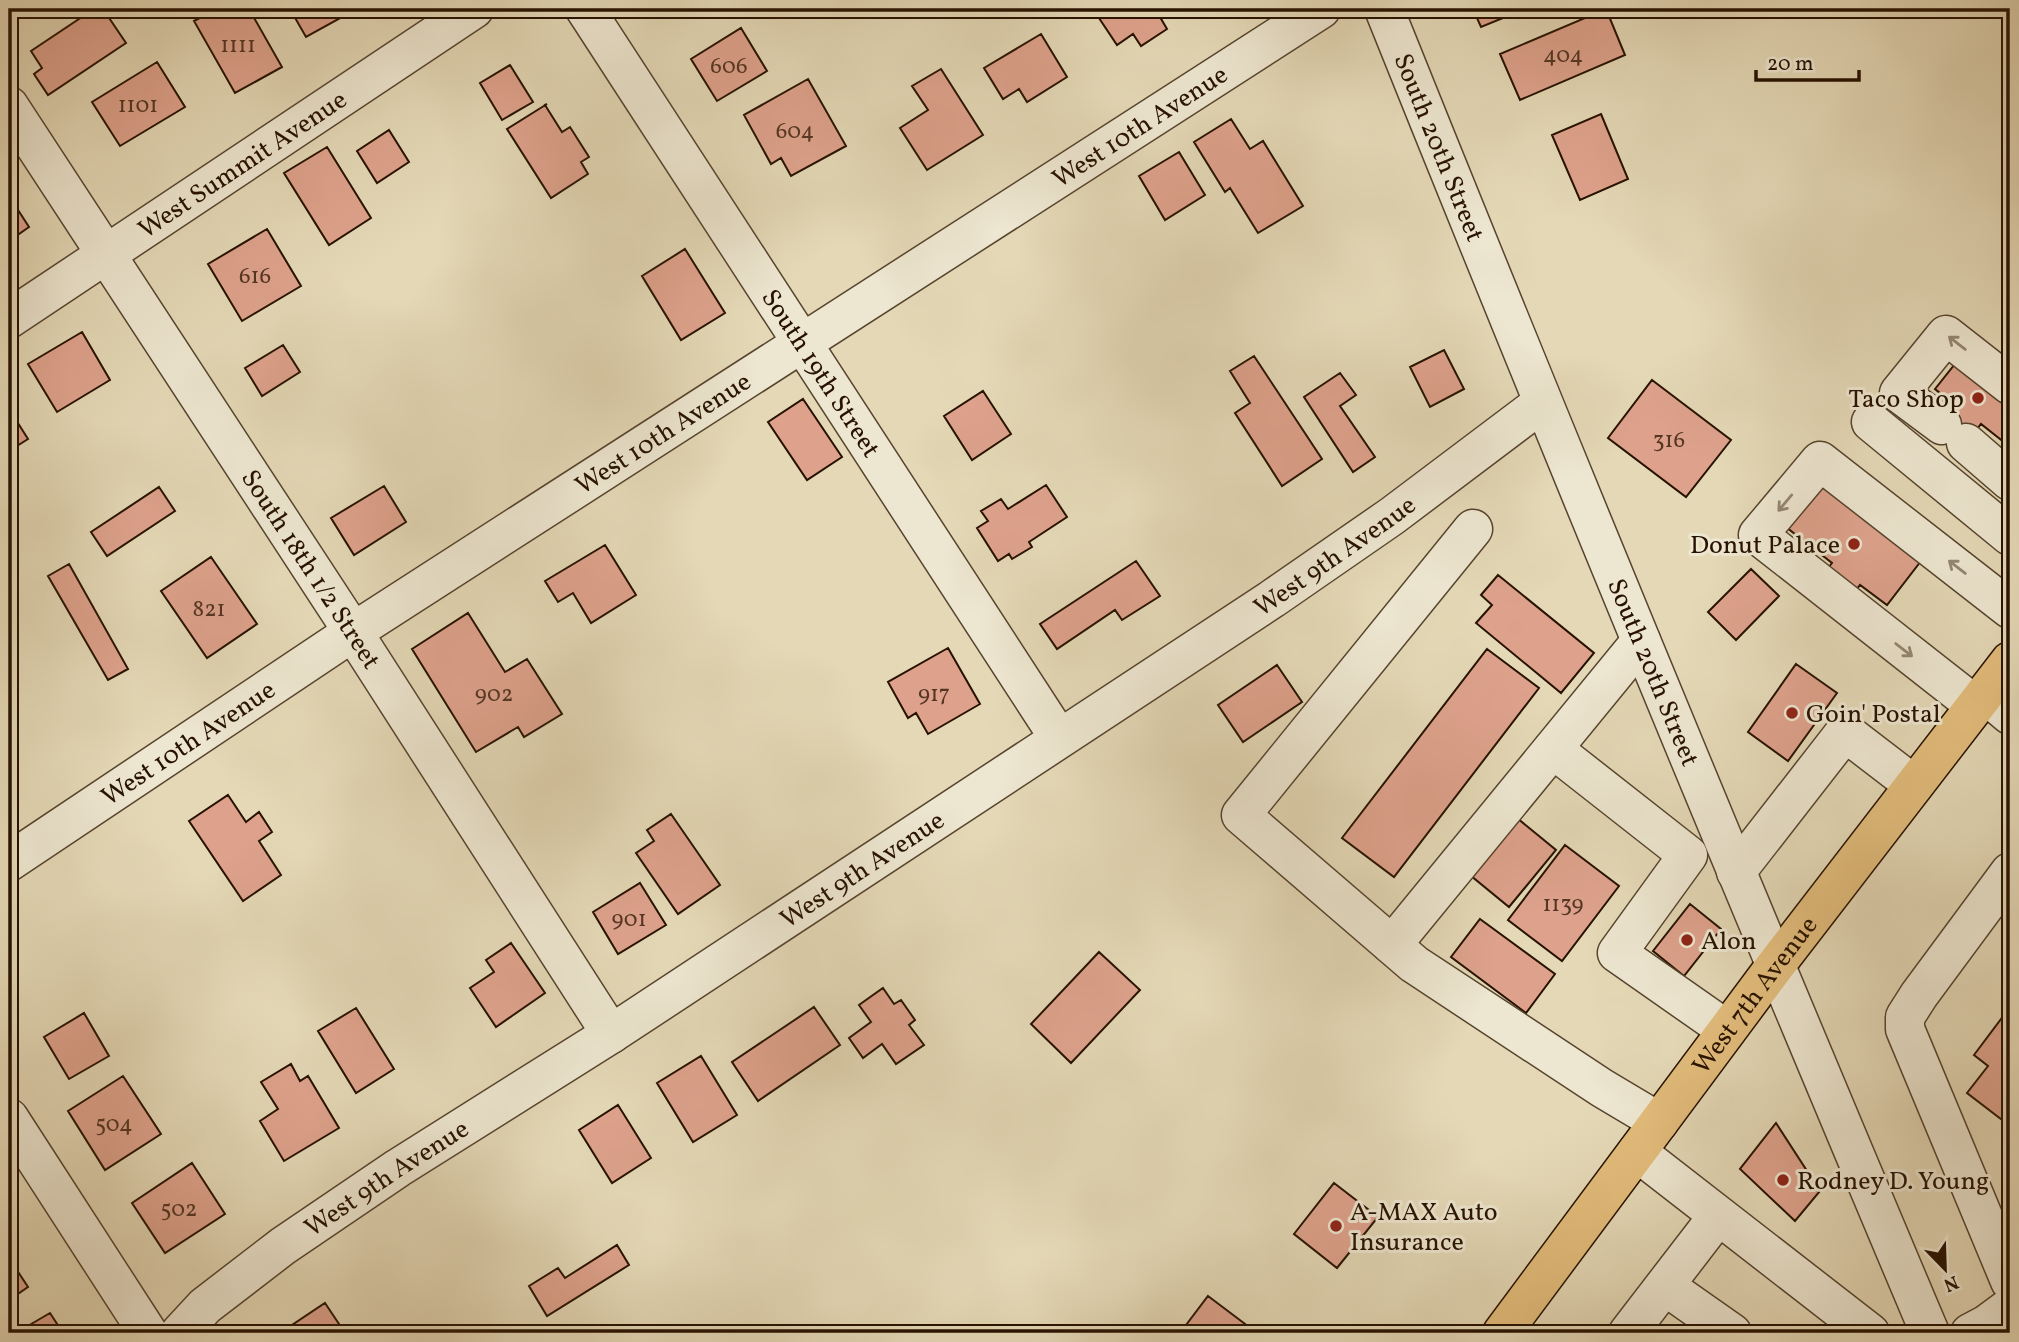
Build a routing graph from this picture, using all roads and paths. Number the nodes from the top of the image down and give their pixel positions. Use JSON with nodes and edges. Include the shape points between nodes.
{"nodes":[{"id":1,"x":474,"y":9,"type":"edge"},
{"id":2,"x":585,"y":9,"type":"edge"},
{"id":3,"x":1321,"y":9,"type":"edge"},
{"id":4,"x":1384,"y":9,"type":"edge"},
{"id":5,"x":9,"y":106,"type":"edge"},
{"id":6,"x":105,"y":254,"type":"junction"},
{"id":7,"x":9,"y":319,"type":"edge"},
{"id":8,"x":802,"y":342,"type":"junction"},
{"id":9,"x":2010,"y":386,"type":"edge"},
{"id":10,"x":1542,"y":403,"type":"junction"},
{"id":11,"x":1871,"y":422,"type":"dead end"},
{"id":12,"x":2010,"y":481,"type":"edge"},
{"id":13,"x":1473,"y":529,"type":"dead end"},
{"id":14,"x":2010,"y":536,"type":"edge"},
{"id":15,"x":2010,"y":609,"type":"edge"},
{"id":16,"x":353,"y":632,"type":"junction"},
{"id":17,"x":1641,"y":641,"type":"junction"},
{"id":18,"x":2010,"y":661,"type":"edge"},
{"id":19,"x":1990,"y":705,"type":"edge"},
{"id":20,"x":1059,"y":738,"type":"junction"},
{"id":21,"x":1553,"y":749,"type":"junction"},
{"id":22,"x":1914,"y":785,"type":"junction"},
{"id":23,"x":1688,"y":855,"type":"junction"},
{"id":24,"x":1730,"y":856,"type":"junction"},
{"id":25,"x":9,"y":862,"type":"edge"},
{"id":26,"x":2004,"y":893,"type":"edge"},
{"id":27,"x":1392,"y":946,"type":"junction"},
{"id":28,"x":1775,"y":966,"type":"junction"},
{"id":29,"x":1727,"y":1030,"type":"junction"},
{"id":30,"x":611,"y":1034,"type":"junction"},
{"id":31,"x":9,"y":1118,"type":"edge"},
{"id":32,"x":1659,"y":1122,"type":"junction"},
{"id":33,"x":1637,"y":1152,"type":"junction"},
{"id":34,"x":1718,"y":1216,"type":"junction"},
{"id":35,"x":2010,"y":1281,"type":"edge"},
{"id":36,"x":1665,"y":1286,"type":"junction"},
{"id":37,"x":2010,"y":1307,"type":"edge"},
{"id":38,"x":148,"y":1333,"type":"edge"},
{"id":39,"x":180,"y":1333,"type":"edge"},
{"id":40,"x":1502,"y":1333,"type":"edge"},
{"id":41,"x":1628,"y":1333,"type":"edge"},
{"id":42,"x":1732,"y":1333,"type":"edge"},
{"id":43,"x":1870,"y":1333,"type":"edge"},
{"id":44,"x":1930,"y":1333,"type":"edge"},
{"id":45,"x":1970,"y":1333,"type":"edge"}],
"edges":[{"from":1,"to":6,"type":"street","name":"West Summit Avenue"},
{"from":2,"to":8,"type":"street","name":"South 19th Street"},
{"from":3,"to":8,"type":"street","name":"West 10th Avenue"},
{"from":4,"to":10,"type":"street","name":"South 20th Street"},
{"from":5,"to":6,"type":"street","name":"South 18th 1/2 Street"},
{"from":6,"to":7,"type":"street","name":"West Summit Avenue"},
{"from":6,"to":16,"type":"street","name":"South 18th 1/2 Street"},
{"from":8,"to":16,"type":"street","name":"West 10th Avenue"},
{"from":8,"to":20,"type":"street","name":"South 19th Street"},
{"from":9,"to":12,"type":"street","one_way":true,"via":[[1946,335],[1899,393]]},
{"from":10,"to":17,"type":"street","name":"South 20th Street"},
{"from":10,"to":20,"type":"street","name":"West 9th Avenue","via":[[1392,516]]},
{"from":11,"to":14,"type":"street"},
{"from":13,"to":27,"type":"street","via":[[1241,815]]},
{"from":15,"to":19,"type":"street","one_way":true,"via":[[1821,461],[1758,535]]},
{"from":16,"to":25,"type":"street","name":"West 10th Avenue"},
{"from":16,"to":30,"type":"street","name":"South 18th 1/2 Street"},
{"from":17,"to":21,"type":"street"},
{"from":17,"to":24,"type":"street","name":"South 20th Street"},
{"from":18,"to":19,"type":"main road","name":"West 7th Avenue"},
{"from":19,"to":22,"type":"main road","name":"West 7th Avenue"},
{"from":20,"to":30,"type":"street","name":"West 9th Avenue"},
{"from":21,"to":23,"type":"street"},
{"from":21,"to":27,"type":"street"},
{"from":22,"to":24,"type":"street","via":[[1845,732]]},
{"from":22,"to":28,"type":"main road","name":"West 7th Avenue"},
{"from":23,"to":24,"type":"street"},
{"from":23,"to":29,"type":"street","via":[[1617,953]]},
{"from":24,"to":28,"type":"street","name":"South 20th Street"},
{"from":26,"to":35,"type":"street","via":[[1919,995],[1905,1017],[1905,1029]]},
{"from":27,"to":32,"type":"street"},
{"from":28,"to":29,"type":"main road","name":"West 7th Avenue"},
{"from":28,"to":44,"type":"street","name":"South 20th Street"},
{"from":29,"to":32,"type":"main road","name":"West 7th Avenue"},
{"from":30,"to":39,"type":"street","name":"West 9th Avenue","via":[[283,1246],[205,1306]]},
{"from":31,"to":38,"type":"street"},
{"from":32,"to":33,"type":"main road","name":"West 7th Avenue"},
{"from":33,"to":34,"type":"street"},
{"from":33,"to":40,"type":"main road","name":"West 7th Avenue"},
{"from":34,"to":36,"type":"street"},
{"from":34,"to":43,"type":"street"},
{"from":36,"to":41,"type":"street"},
{"from":36,"to":42,"type":"street"},
{"from":37,"to":45,"type":"street"}]}
